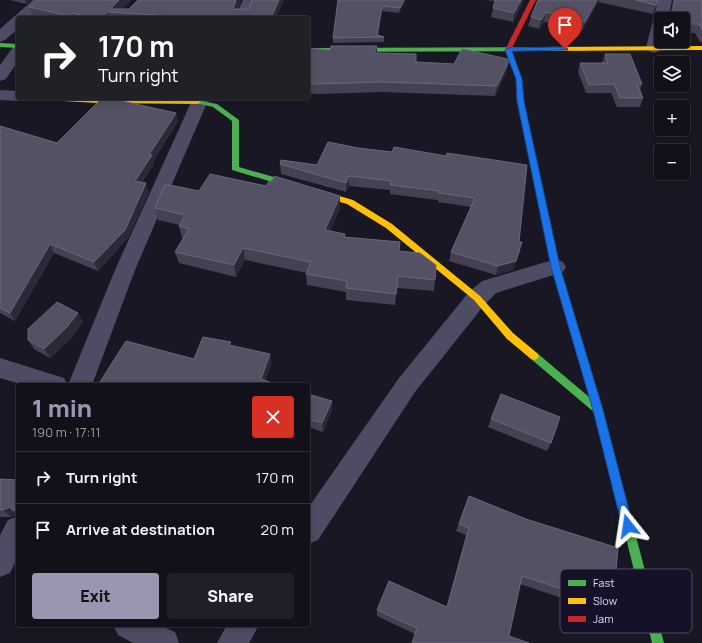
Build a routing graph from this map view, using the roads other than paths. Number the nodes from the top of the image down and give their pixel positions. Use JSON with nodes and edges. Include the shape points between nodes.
{"nodes":[{"id":1,"x":41,"y":0,"type":"edge"},
{"id":2,"x":250,"y":0,"type":"edge"},
{"id":3,"x":533,"y":0,"type":"edge"},
{"id":4,"x":665,"y":0,"type":"edge"},
{"id":5,"x":662,"y":12,"type":"edge"},
{"id":6,"x":23,"y":16,"type":"edge"},
{"id":7,"x":243,"y":16,"type":"edge"},
{"id":8,"x":16,"y":23,"type":"edge"},
{"id":9,"x":0,"y":37,"type":"edge"},
{"id":10,"x":0,"y":45,"type":"edge"},
{"id":11,"x":16,"y":46,"type":"edge"},
{"id":12,"x":654,"y":48,"type":"edge"},
{"id":13,"x":690,"y":48,"type":"edge"},
{"id":14,"x":702,"y":48,"type":"edge"},
{"id":15,"x":310,"y":50,"type":"edge"},
{"id":16,"x":508,"y":50,"type":"junction"},
{"id":17,"x":16,"y":53,"type":"edge"},
{"id":18,"x":0,"y":76,"type":"edge"},
{"id":19,"x":0,"y":95,"type":"edge"},
{"id":20,"x":16,"y":96,"type":"edge"},
{"id":21,"x":80,"y":100,"type":"edge"},
{"id":22,"x":200,"y":100,"type":"edge"},
{"id":23,"x":556,"y":267,"type":"junction"},
{"id":24,"x":477,"y":298,"type":"junction"},
{"id":25,"x":0,"y":368,"type":"edge"},
{"id":26,"x":49,"y":383,"type":"edge"},
{"id":27,"x":81,"y":383,"type":"edge"},
{"id":28,"x":598,"y":410,"type":"junction"},
{"id":29,"x":310,"y":528,"type":"edge"},
{"id":30,"x":16,"y":534,"type":"edge"},
{"id":31,"x":6,"y":559,"type":"edge"},
{"id":32,"x":639,"y":569,"type":"edge"},
{"id":33,"x":132,"y":627,"type":"edge"},
{"id":34,"x":243,"y":627,"type":"edge"},
{"id":35,"x":655,"y":633,"type":"edge"},
{"id":36,"x":164,"y":643,"type":"edge"},
{"id":37,"x":232,"y":643,"type":"edge"},
{"id":38,"x":658,"y":643,"type":"edge"}],
"edges":[{"from":1,"to":6,"type":"street"},
{"from":2,"to":7,"type":"street"},
{"from":3,"to":16,"type":"street"},
{"from":4,"to":5,"type":"street"},
{"from":8,"to":9,"type":"street"},
{"from":10,"to":11,"type":"street"},
{"from":12,"to":16,"type":"street"},
{"from":13,"to":14,"type":"street"},
{"from":15,"to":16,"type":"street"},
{"from":16,"to":23,"type":"street","via":[[519,79],[520,101]]},
{"from":17,"to":18,"type":"street"},
{"from":19,"to":20,"type":"street"},
{"from":21,"to":22,"type":"street"},
{"from":22,"to":24,"type":"street","via":[[215,105],[236,120],[235,168],[350,202],[389,226]]},
{"from":22,"to":27,"type":"street","via":[[125,270]]},
{"from":23,"to":24,"type":"street","via":[[489,287]]},
{"from":23,"to":28,"type":"street"},
{"from":24,"to":28,"type":"street","via":[[510,336]]},
{"from":24,"to":29,"type":"street","via":[[407,385]]},
{"from":25,"to":26,"type":"street"},
{"from":28,"to":32,"type":"street"},
{"from":30,"to":31,"type":"street"},
{"from":33,"to":36,"type":"street"},
{"from":34,"to":37,"type":"street"},
{"from":35,"to":38,"type":"street"}]}
